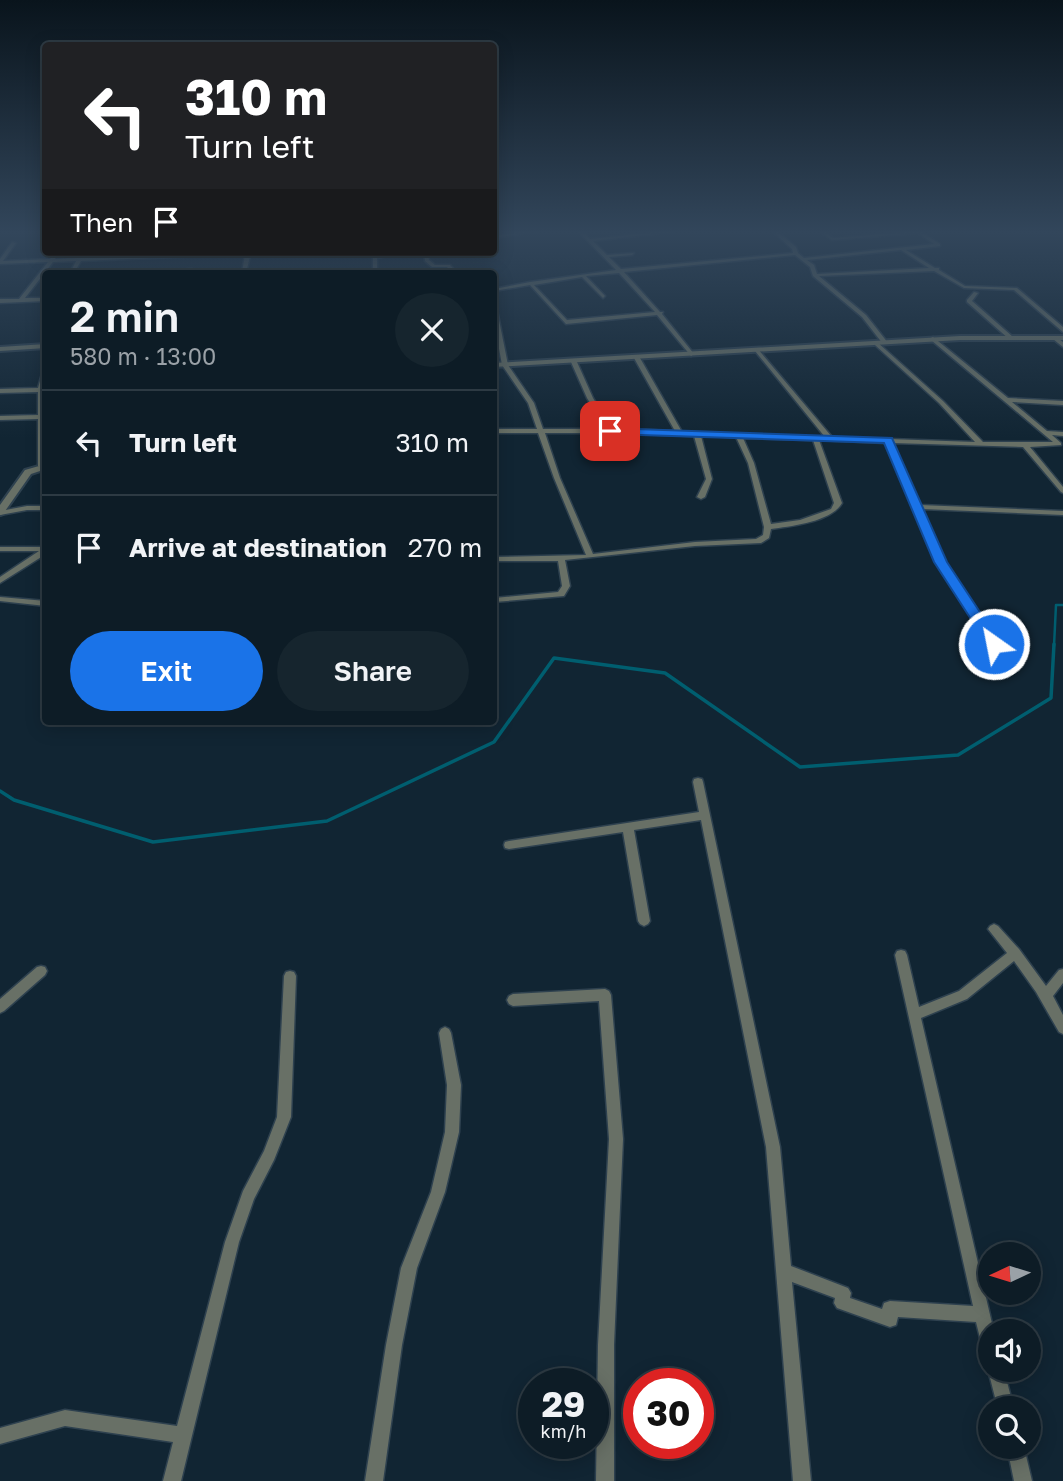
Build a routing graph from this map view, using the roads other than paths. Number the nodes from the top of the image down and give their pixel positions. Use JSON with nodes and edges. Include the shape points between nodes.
{"nodes":[{"id":1,"x":20,"y":300,"type":"edge"},
{"id":2,"x":546,"y":300,"type":"edge"},
{"id":3,"x":649,"y":300,"type":"edge"},
{"id":4,"x":845,"y":300,"type":"edge"},
{"id":5,"x":970,"y":300,"type":"edge"},
{"id":6,"x":1028,"y":300,"type":"edge"},
{"id":7,"x":0,"y":301,"type":"edge"},
{"id":8,"x":9,"y":301,"type":"junction"},
{"id":9,"x":5,"y":307,"type":"dead end"},
{"id":10,"x":661,"y":313,"type":"junction"},
{"id":11,"x":497,"y":325,"type":"edge"},
{"id":12,"x":1063,"y":330,"type":"edge"},
{"id":13,"x":1011,"y":338,"type":"junction"},
{"id":14,"x":1059,"y":338,"type":"edge"},
{"id":15,"x":933,"y":339,"type":"junction"},
{"id":16,"x":881,"y":343,"type":"junction"},
{"id":17,"x":1063,"y":345,"type":"edge"},
{"id":18,"x":42,"y":346,"type":"edge"},
{"id":19,"x":0,"y":349,"type":"edge"},
{"id":20,"x":757,"y":350,"type":"junction"},
{"id":21,"x":691,"y":354,"type":"junction"},
{"id":22,"x":637,"y":358,"type":"junction"},
{"id":23,"x":574,"y":362,"type":"junction"},
{"id":24,"x":497,"y":365,"type":"edge"},
{"id":25,"x":505,"y":365,"type":"junction"},
{"id":26,"x":42,"y":390,"type":"edge"},
{"id":27,"x":0,"y":391,"type":"edge"},
{"id":28,"x":1063,"y":402,"type":"edge"},
{"id":29,"x":1014,"y":403,"type":"junction"},
{"id":30,"x":42,"y":417,"type":"edge"},
{"id":31,"x":0,"y":418,"type":"edge"},
{"id":32,"x":539,"y":430,"type":"junction"},
{"id":33,"x":497,"y":431,"type":"edge"},
{"id":34,"x":610,"y":431,"type":"junction"},
{"id":35,"x":1045,"y":433,"type":"junction"},
{"id":36,"x":680,"y":434,"type":"junction"},
{"id":37,"x":1063,"y":434,"type":"edge"},
{"id":38,"x":697,"y":435,"type":"junction"},
{"id":39,"x":739,"y":436,"type":"junction"},
{"id":40,"x":815,"y":438,"type":"junction"},
{"id":41,"x":830,"y":438,"type":"junction"},
{"id":42,"x":888,"y":440,"type":"junction"},
{"id":43,"x":981,"y":444,"type":"junction"},
{"id":44,"x":1025,"y":445,"type":"junction"},
{"id":45,"x":1061,"y":446,"type":"edge"},
{"id":46,"x":42,"y":466,"type":"edge"},
{"id":47,"x":1063,"y":491,"type":"edge"},
{"id":48,"x":701,"y":497,"type":"dead end"},
{"id":49,"x":916,"y":507,"type":"junction"},
{"id":50,"x":42,"y":508,"type":"edge"},
{"id":51,"x":0,"y":513,"type":"edge"},
{"id":52,"x":1063,"y":513,"type":"edge"},
{"id":53,"x":768,"y":527,"type":"junction"},
{"id":54,"x":0,"y":549,"type":"edge"},
{"id":55,"x":42,"y":549,"type":"edge"},
{"id":56,"x":42,"y":552,"type":"edge"},
{"id":57,"x":590,"y":556,"type":"junction"},
{"id":58,"x":561,"y":558,"type":"junction"},
{"id":59,"x":497,"y":559,"type":"edge"},
{"id":60,"x":0,"y":581,"type":"edge"},
{"id":61,"x":0,"y":599,"type":"edge"},
{"id":62,"x":497,"y":600,"type":"edge"},
{"id":63,"x":42,"y":604,"type":"edge"},
{"id":64,"x":994,"y":644,"type":"dead end"},
{"id":65,"x":698,"y":782,"type":"dead end"},
{"id":66,"x":705,"y":816,"type":"junction"},
{"id":67,"x":628,"y":827,"type":"junction"},
{"id":68,"x":509,"y":845,"type":"dead end"},
{"id":69,"x":644,"y":920,"type":"dead end"},
{"id":70,"x":994,"y":929,"type":"dead end"},
{"id":71,"x":1015,"y":953,"type":"junction"},
{"id":72,"x":901,"y":955,"type":"dead end"},
{"id":73,"x":41,"y":971,"type":"dead end"},
{"id":74,"x":1063,"y":974,"type":"edge"},
{"id":75,"x":290,"y":976,"type":"dead end"},
{"id":76,"x":1046,"y":995,"type":"junction"},
{"id":77,"x":513,"y":1000,"type":"dead end"},
{"id":78,"x":0,"y":1007,"type":"edge"},
{"id":79,"x":914,"y":1015,"type":"junction"},
{"id":80,"x":1062,"y":1026,"type":"edge"},
{"id":81,"x":445,"y":1033,"type":"dead end"},
{"id":82,"x":784,"y":1271,"type":"junction"},
{"id":83,"x":982,"y":1314,"type":"junction"},
{"id":84,"x":983,"y":1319,"type":"edge"},
{"id":85,"x":183,"y":1435,"type":"junction"},
{"id":86,"x":0,"y":1436,"type":"edge"},
{"id":87,"x":1018,"y":1459,"type":"edge"},
{"id":88,"x":172,"y":1481,"type":"edge"},
{"id":89,"x":374,"y":1481,"type":"edge"},
{"id":90,"x":605,"y":1481,"type":"edge"},
{"id":91,"x":802,"y":1481,"type":"edge"},
{"id":92,"x":1023,"y":1481,"type":"edge"}],
"edges":[{"from":1,"to":8,"type":"street"},
{"from":2,"to":10,"type":"street","via":[[566,321]]},
{"from":3,"to":10,"type":"street"},
{"from":4,"to":16,"type":"street","via":[[864,316]]},
{"from":5,"to":13,"type":"street"},
{"from":6,"to":12,"type":"street"},
{"from":7,"to":8,"type":"street"},
{"from":8,"to":9,"type":"street"},
{"from":10,"to":21,"type":"street"},
{"from":11,"to":25,"type":"street"},
{"from":13,"to":14,"type":"street"},
{"from":13,"to":15,"type":"street"},
{"from":14,"to":17,"type":"street"},
{"from":15,"to":16,"type":"street"},
{"from":15,"to":29,"type":"street"},
{"from":16,"to":20,"type":"street"},
{"from":16,"to":43,"type":"street"},
{"from":18,"to":19,"type":"street"},
{"from":20,"to":21,"type":"street"},
{"from":20,"to":41,"type":"street"},
{"from":21,"to":22,"type":"street"},
{"from":22,"to":23,"type":"street"},
{"from":22,"to":36,"type":"street"},
{"from":23,"to":25,"type":"street"},
{"from":23,"to":34,"type":"street"},
{"from":24,"to":25,"type":"street"},
{"from":25,"to":32,"type":"street","via":[[524,389]]},
{"from":26,"to":27,"type":"street"},
{"from":28,"to":29,"type":"street"},
{"from":29,"to":35,"type":"street"},
{"from":30,"to":31,"type":"street"},
{"from":32,"to":33,"type":"street"},
{"from":32,"to":34,"type":"street"},
{"from":32,"to":57,"type":"street"},
{"from":34,"to":36,"type":"street"},
{"from":35,"to":37,"type":"street"},
{"from":35,"to":45,"type":"street"},
{"from":36,"to":38,"type":"street"},
{"from":38,"to":39,"type":"street"},
{"from":38,"to":48,"type":"street","via":[[709,479]]},
{"from":39,"to":40,"type":"street"},
{"from":39,"to":53,"type":"street"},
{"from":40,"to":41,"type":"street"},
{"from":40,"to":53,"type":"street","via":[[838,503],[834,510],[802,522]]},
{"from":41,"to":42,"type":"street"},
{"from":42,"to":43,"type":"street"},
{"from":42,"to":49,"type":"street"},
{"from":43,"to":44,"type":"street"},
{"from":44,"to":45,"type":"street"},
{"from":44,"to":47,"type":"street"},
{"from":46,"to":51,"type":"street","via":[[28,472]]},
{"from":49,"to":52,"type":"street"},
{"from":49,"to":64,"type":"street","via":[[941,562]]},
{"from":50,"to":51,"type":"street"},
{"from":53,"to":57,"type":"street","via":[[758,541]]},
{"from":54,"to":55,"type":"street"},
{"from":56,"to":60,"type":"street"},
{"from":57,"to":58,"type":"street"},
{"from":58,"to":59,"type":"street"},
{"from":58,"to":62,"type":"street","via":[[566,586],[561,594]]},
{"from":61,"to":63,"type":"street"},
{"from":65,"to":66,"type":"street"},
{"from":66,"to":67,"type":"street"},
{"from":66,"to":82,"type":"street","via":[[773,1147]]},
{"from":67,"to":68,"type":"street"},
{"from":67,"to":69,"type":"street"},
{"from":70,"to":71,"type":"street"},
{"from":71,"to":76,"type":"street"},
{"from":71,"to":79,"type":"street","via":[[963,995]]},
{"from":72,"to":79,"type":"street"},
{"from":73,"to":78,"type":"street"},
{"from":74,"to":76,"type":"street"},
{"from":75,"to":85,"type":"street","via":[[284,1117],[232,1242]]},
{"from":76,"to":80,"type":"street"},
{"from":77,"to":90,"type":"street","via":[[605,995],[616,1139]]},
{"from":79,"to":83,"type":"street"},
{"from":81,"to":89,"type":"street","via":[[454,1085],[452,1132],[439,1192],[409,1268]]},
{"from":82,"to":83,"type":"street","via":[[843,1293],[842,1303],[890,1320],[890,1309]]},
{"from":82,"to":91,"type":"street"},
{"from":83,"to":84,"type":"street"},
{"from":85,"to":86,"type":"street","via":[[65,1418]]},
{"from":85,"to":88,"type":"street"},
{"from":87,"to":92,"type":"street"}]}
